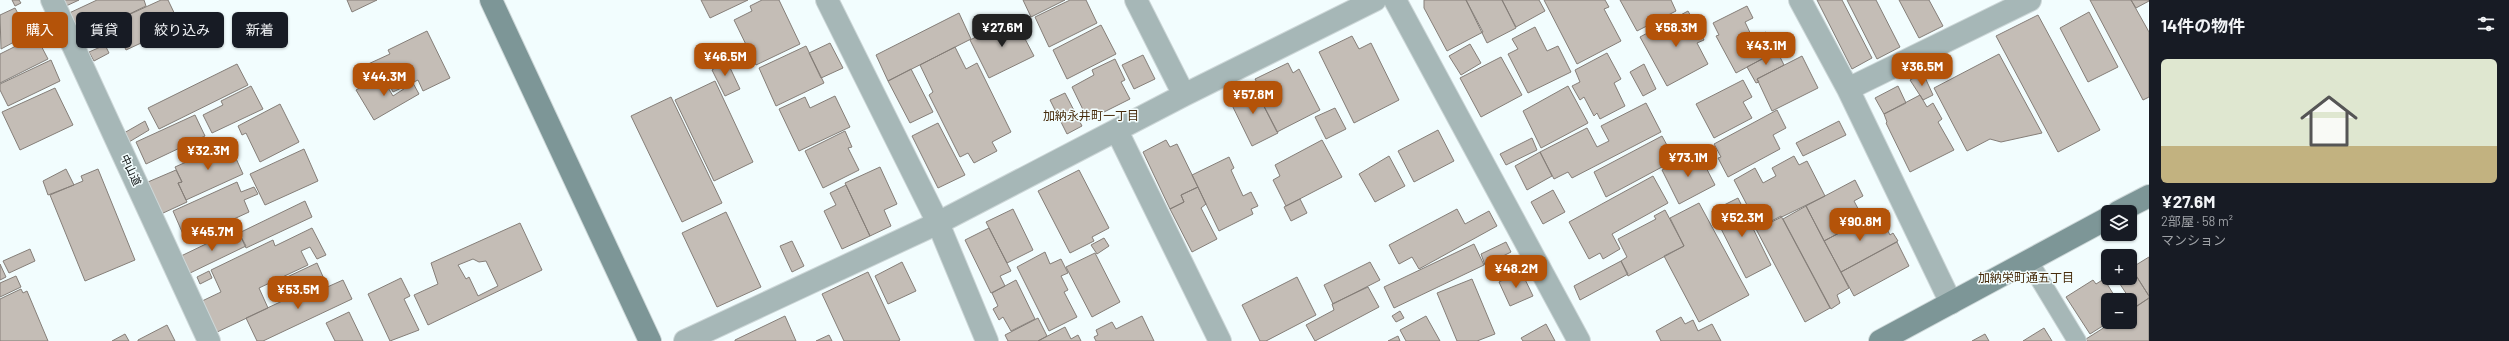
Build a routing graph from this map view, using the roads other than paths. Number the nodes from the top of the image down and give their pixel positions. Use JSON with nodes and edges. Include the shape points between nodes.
{"nodes":[{"id":1,"x":52,"y":0,"type":"edge"},
{"id":2,"x":491,"y":0,"type":"edge"},
{"id":3,"x":827,"y":0,"type":"edge"},
{"id":4,"x":1136,"y":0,"type":"edge"},
{"id":5,"x":1375,"y":0,"type":"edge"},
{"id":6,"x":1395,"y":0,"type":"edge"},
{"id":7,"x":1800,"y":0,"type":"edge"},
{"id":8,"x":2030,"y":0,"type":"edge"},
{"id":9,"x":1848,"y":90,"type":"junction"},
{"id":10,"x":1184,"y":95,"type":"junction"},
{"id":11,"x":1117,"y":131,"type":"junction"},
{"id":12,"x":2149,"y":196,"type":"edge"},
{"id":13,"x":2132,"y":205,"type":"edge"},
{"id":14,"x":2101,"y":222,"type":"edge"},
{"id":15,"x":938,"y":223,"type":"junction"},
{"id":16,"x":2028,"y":260,"type":"junction"},
{"id":17,"x":1952,"y":302,"type":"junction"},
{"id":18,"x":209,"y":341,"type":"edge"},
{"id":19,"x":650,"y":341,"type":"edge"},
{"id":20,"x":685,"y":341,"type":"edge"},
{"id":21,"x":987,"y":341,"type":"edge"},
{"id":22,"x":1220,"y":341,"type":"edge"},
{"id":23,"x":1579,"y":341,"type":"edge"},
{"id":24,"x":1880,"y":341,"type":"edge"},
{"id":25,"x":2077,"y":341,"type":"edge"}],
"edges":[{"from":1,"to":18,"type":"street","name":"中山道"},
{"from":2,"to":19,"type":"street"},
{"from":3,"to":15,"type":"street"},
{"from":4,"to":10,"type":"street"},
{"from":5,"to":10,"type":"street"},
{"from":6,"to":23,"type":"street"},
{"from":7,"to":9,"type":"street"},
{"from":8,"to":9,"type":"street"},
{"from":9,"to":17,"type":"street"},
{"from":10,"to":11,"type":"street"},
{"from":11,"to":15,"type":"street"},
{"from":11,"to":22,"type":"street"},
{"from":12,"to":13,"type":"street"},
{"from":14,"to":16,"type":"street"},
{"from":15,"to":20,"type":"street"},
{"from":15,"to":21,"type":"street"},
{"from":16,"to":17,"type":"street"},
{"from":16,"to":25,"type":"lane"},
{"from":17,"to":24,"type":"street"}]}
